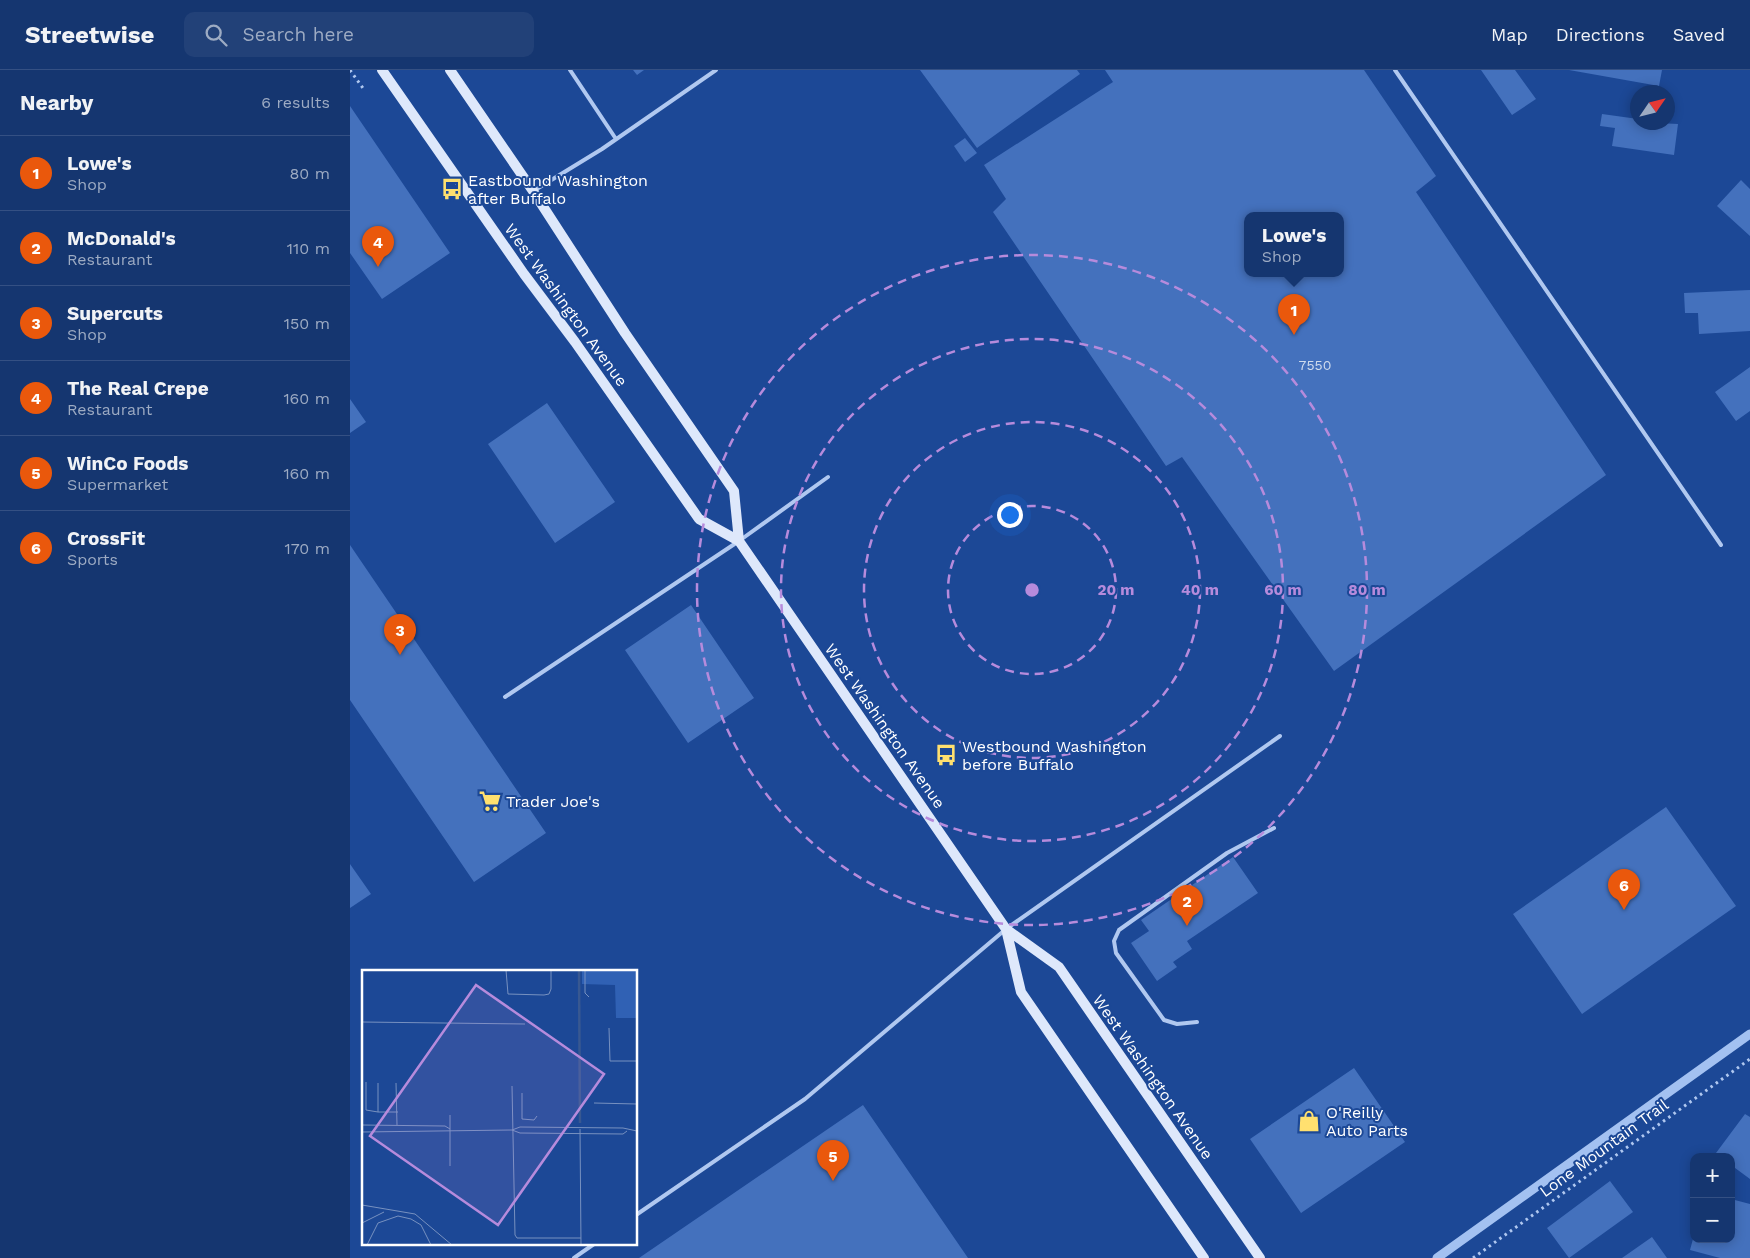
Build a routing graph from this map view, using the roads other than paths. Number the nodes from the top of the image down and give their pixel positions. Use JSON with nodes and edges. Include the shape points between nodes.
{"nodes":[{"id":1,"x":382,"y":70,"type":"edge"},
{"id":2,"x":450,"y":70,"type":"edge"},
{"id":3,"x":570,"y":70,"type":"edge"},
{"id":4,"x":716,"y":70,"type":"edge"},
{"id":5,"x":1395,"y":70,"type":"edge"},
{"id":6,"x":616,"y":139,"type":"junction"},
{"id":7,"x":533,"y":192,"type":"junction"},
{"id":8,"x":828,"y":477,"type":"dead end"},
{"id":9,"x":739,"y":541,"type":"junction"},
{"id":10,"x":1721,"y":545,"type":"dead end"},
{"id":11,"x":505,"y":697,"type":"dead end"},
{"id":12,"x":1280,"y":736,"type":"dead end"},
{"id":13,"x":1274,"y":828,"type":"dead end"},
{"id":14,"x":1006,"y":929,"type":"junction"},
{"id":15,"x":1197,"y":1022,"type":"dead end"},
{"id":16,"x":638,"y":1214,"type":"edge"},
{"id":17,"x":591,"y":1246,"type":"edge"},
{"id":18,"x":574,"y":1258,"type":"edge"},
{"id":19,"x":1204,"y":1258,"type":"edge"},
{"id":20,"x":1260,"y":1258,"type":"edge"}],
"edges":[{"from":1,"to":9,"type":"main road","name":"West Washington Avenue","via":[[699,519]]},
{"from":2,"to":7,"type":"main road","name":"West Washington Avenue"},
{"from":3,"to":6,"type":"lane"},
{"from":4,"to":6,"type":"lane"},
{"from":5,"to":10,"type":"lane"},
{"from":6,"to":7,"type":"lane"},
{"from":7,"to":9,"type":"main road","name":"West Washington Avenue","via":[[624,333],[734,491]]},
{"from":8,"to":9,"type":"lane"},
{"from":9,"to":11,"type":"lane"},
{"from":9,"to":14,"type":"main road","name":"West Washington Avenue"},
{"from":12,"to":14,"type":"lane"},
{"from":13,"to":15,"type":"lane","via":[[1227,853],[1119,930],[1114,941],[1116,952],[1164,1020],[1177,1024]]},
{"from":14,"to":16,"type":"lane","via":[[804,1099]]},
{"from":14,"to":19,"type":"main road","name":"West Washington Avenue","via":[[1021,992]]},
{"from":14,"to":20,"type":"main road","name":"West Washington Avenue","via":[[1059,967]]},
{"from":17,"to":18,"type":"lane"}]}
